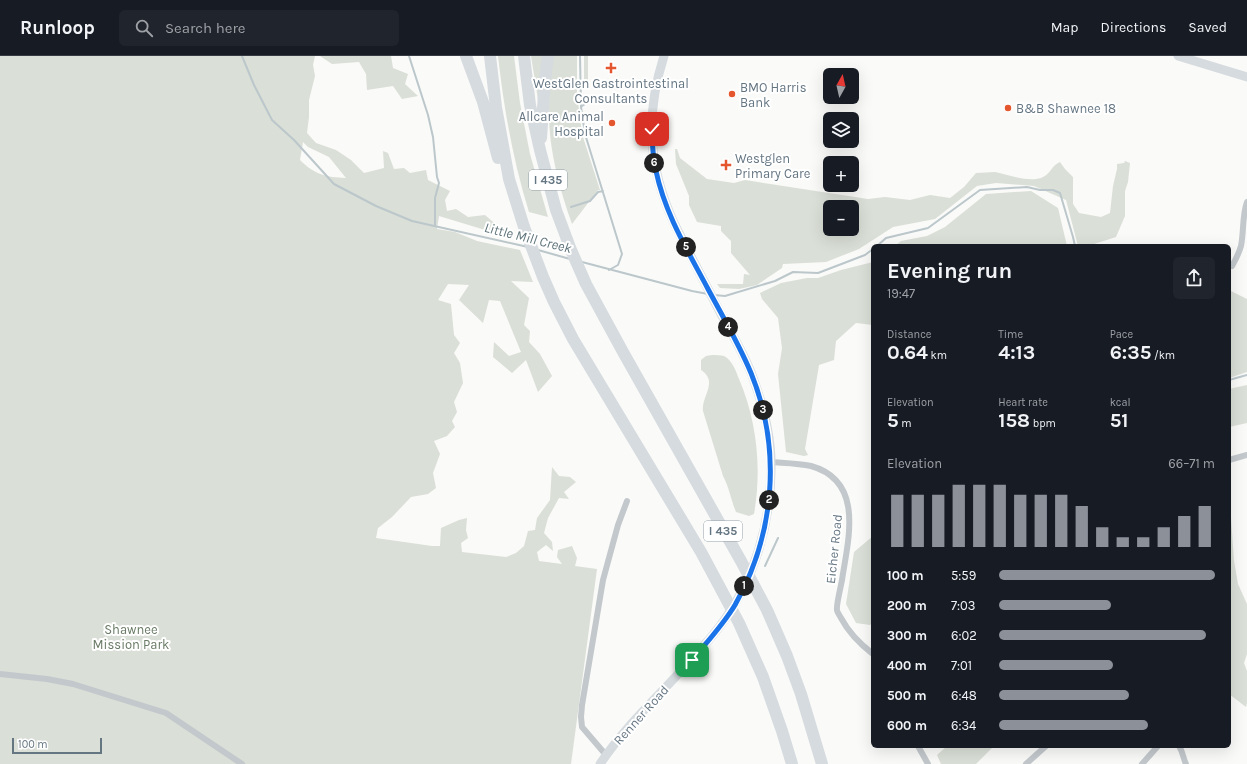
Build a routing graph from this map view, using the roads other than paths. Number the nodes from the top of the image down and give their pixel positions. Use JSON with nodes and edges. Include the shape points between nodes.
{"nodes":[{"id":1,"x":466,"y":56,"type":"edge"},
{"id":2,"x":490,"y":56,"type":"edge"},
{"id":3,"x":524,"y":56,"type":"edge"},
{"id":4,"x":548,"y":56,"type":"edge"},
{"id":5,"x":664,"y":56,"type":"edge"},
{"id":6,"x":1178,"y":56,"type":"edge"},
{"id":7,"x":1247,"y":77,"type":"edge"},
{"id":8,"x":540,"y":150,"type":"junction"},
{"id":9,"x":509,"y":179,"type":"junction"},
{"id":10,"x":1247,"y":202,"type":"edge"},
{"id":11,"x":1232,"y":266,"type":"dead end"},
{"id":12,"x":1247,"y":455,"type":"edge"},
{"id":13,"x":1231,"y":459,"type":"edge"},
{"id":14,"x":771,"y":462,"type":"junction"},
{"id":15,"x":627,"y":501,"type":"dead end"},
{"id":16,"x":871,"y":652,"type":"edge"},
{"id":17,"x":0,"y":674,"type":"edge"},
{"id":18,"x":919,"y":748,"type":"edge"},
{"id":19,"x":1044,"y":748,"type":"edge"},
{"id":20,"x":1156,"y":748,"type":"edge"},
{"id":21,"x":1180,"y":748,"type":"edge"},
{"id":22,"x":606,"y":755,"type":"junction"},
{"id":23,"x":242,"y":764,"type":"edge"},
{"id":24,"x":600,"y":764,"type":"edge"},
{"id":25,"x":792,"y":764,"type":"edge"},
{"id":26,"x":822,"y":764,"type":"edge"},
{"id":27,"x":928,"y":764,"type":"edge"},
{"id":28,"x":1026,"y":764,"type":"edge"},
{"id":29,"x":1142,"y":764,"type":"edge"},
{"id":30,"x":1186,"y":764,"type":"edge"}],
"edges":[{"from":1,"to":9,"type":"highway","via":[[483,102],[500,163]]},
{"from":2,"to":9,"type":"highway","number":"I 435"},
{"from":3,"to":8,"type":"highway","number":"I 435","via":[[530,105]]},
{"from":4,"to":8,"type":"highway"},
{"from":5,"to":14,"type":"main road","name":"Renner Road","via":[[653,103],[652,152],[655,170],[666,207],[751,374],[765,417]]},
{"from":6,"to":7,"type":"main road"},
{"from":8,"to":26,"type":"highway","number":"I 435","via":[[556,210],[571,250],[600,309],[767,610],[801,694]]},
{"from":9,"to":25,"type":"highway","number":"I 435","via":[[554,302],[736,617],[763,677]]},
{"from":10,"to":11,"type":"street","via":[[1241,245]]},
{"from":12,"to":13,"type":"street"},
{"from":14,"to":16,"type":"street","name":"Eicher Road","via":[[815,468],[835,480],[845,496],[850,514],[849,533],[836,610],[847,628]]},
{"from":14,"to":22,"type":"main road","name":"Renner Road","via":[[764,531],[753,567],[734,606],[692,660],[630,725]]},
{"from":15,"to":22,"type":"street","name":"Renner Road","via":[[610,552],[599,598],[581,718],[582,726]]},
{"from":17,"to":23,"type":"street","via":[[61,681],[166,713]]},
{"from":18,"to":27,"type":"street"},
{"from":19,"to":28,"type":"street"},
{"from":20,"to":29,"type":"street"},
{"from":21,"to":30,"type":"street"},
{"from":22,"to":24,"type":"main road","name":"Renner Road"}]}
